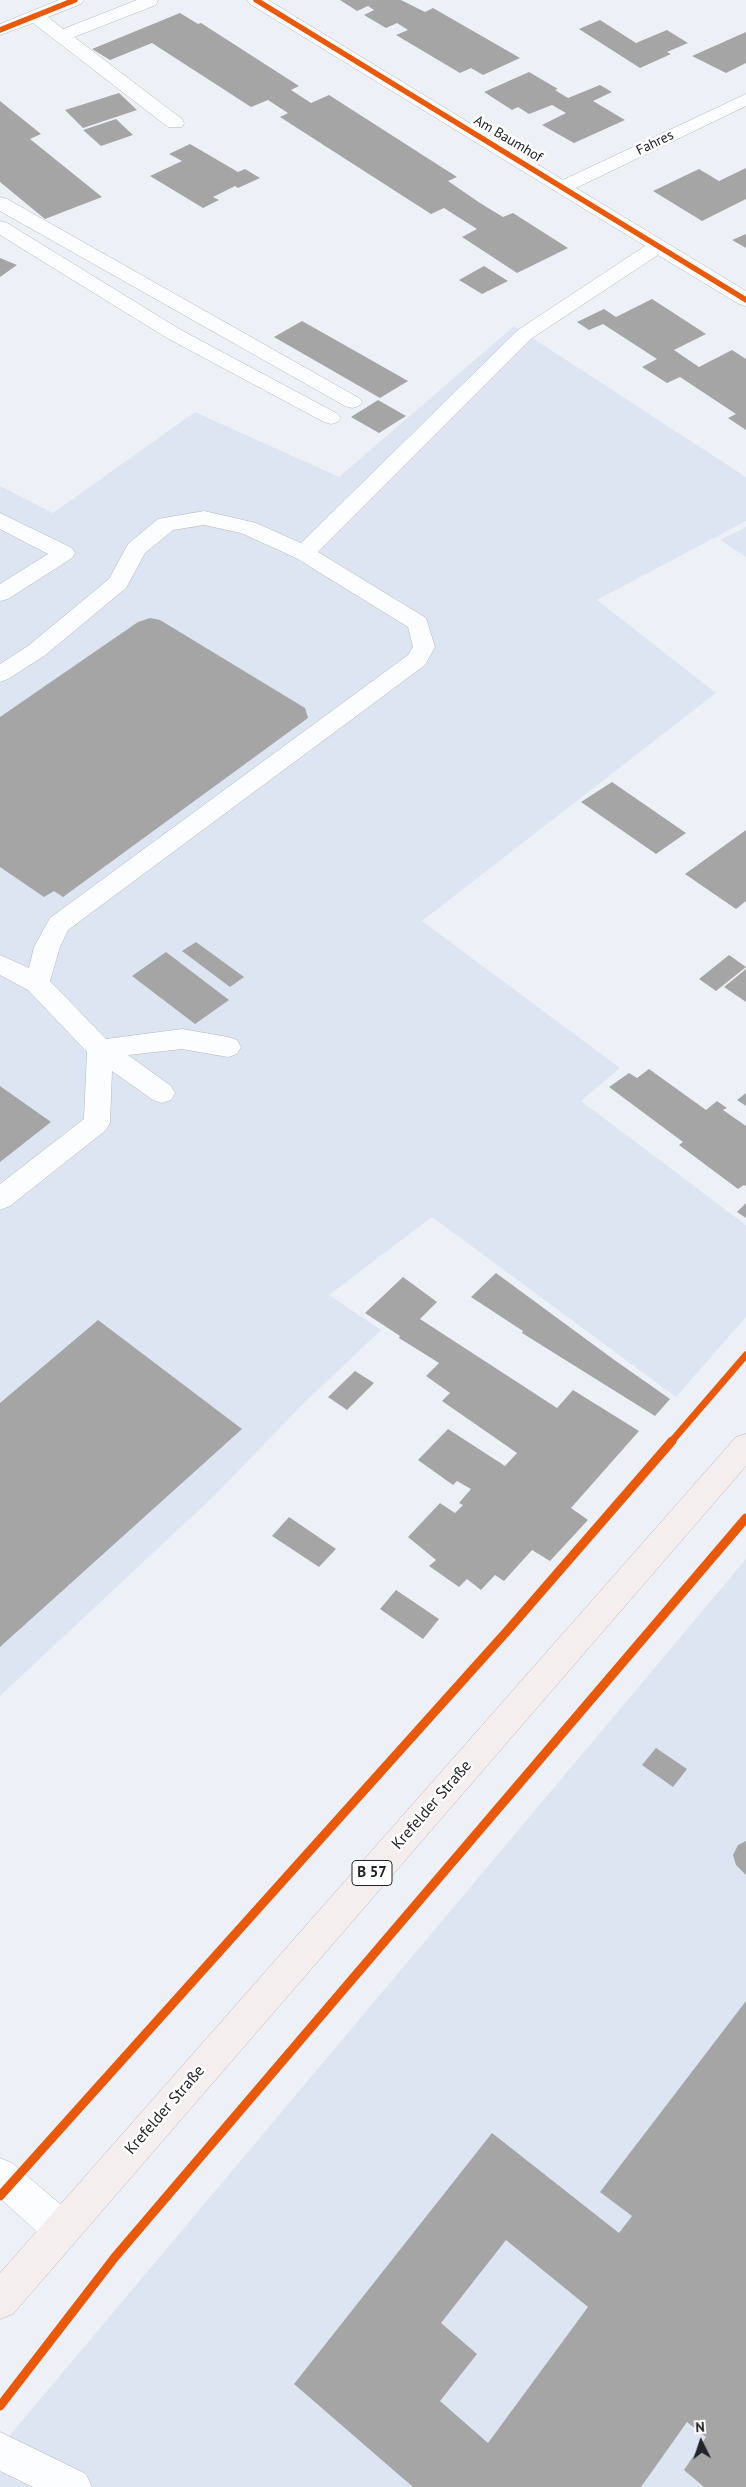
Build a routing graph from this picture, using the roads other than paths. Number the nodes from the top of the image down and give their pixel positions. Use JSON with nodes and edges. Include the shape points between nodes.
{"nodes":[{"id":1,"x":75,"y":0,"type":"edge"},
{"id":2,"x":150,"y":0,"type":"edge"},
{"id":3,"x":256,"y":0,"type":"edge"},
{"id":4,"x":35,"y":16,"type":"junction"},
{"id":5,"x":0,"y":30,"type":"edge"},
{"id":6,"x":60,"y":36,"type":"junction"},
{"id":7,"x":746,"y":99,"type":"edge"},
{"id":8,"x":175,"y":123,"type":"dead end"},
{"id":9,"x":563,"y":187,"type":"junction"},
{"id":10,"x":0,"y":203,"type":"edge"},
{"id":11,"x":0,"y":227,"type":"edge"},
{"id":12,"x":658,"y":246,"type":"junction"},
{"id":13,"x":746,"y":300,"type":"edge"},
{"id":14,"x":352,"y":402,"type":"dead end"},
{"id":15,"x":331,"y":418,"type":"dead end"},
{"id":16,"x":0,"y":520,"type":"edge"},
{"id":17,"x":304,"y":553,"type":"junction"},
{"id":18,"x":0,"y":594,"type":"edge"},
{"id":19,"x":0,"y":674,"type":"edge"},
{"id":20,"x":0,"y":964,"type":"edge"},
{"id":21,"x":37,"y":984,"type":"junction"},
{"id":22,"x":228,"y":1047,"type":"dead end"},
{"id":23,"x":100,"y":1049,"type":"junction"},
{"id":24,"x":162,"y":1093,"type":"dead end"},
{"id":25,"x":0,"y":1199,"type":"edge"},
{"id":26,"x":746,"y":1446,"type":"edge"},
{"id":27,"x":0,"y":2175,"type":"edge"},
{"id":28,"x":61,"y":2229,"type":"junction"},
{"id":29,"x":0,"y":2301,"type":"edge"},
{"id":30,"x":0,"y":2452,"type":"edge"},
{"id":31,"x":73,"y":2487,"type":"edge"}],
"edges":[{"from":1,"to":4,"type":"street"},
{"from":2,"to":6,"type":"street"},
{"from":3,"to":9,"type":"street","name":"Am Baumhof"},
{"from":4,"to":5,"type":"street"},
{"from":4,"to":6,"type":"street"},
{"from":6,"to":8,"type":"street"},
{"from":7,"to":9,"type":"street","name":"Fahres"},
{"from":9,"to":12,"type":"street","name":"Am Baumhof"},
{"from":10,"to":14,"type":"street"},
{"from":11,"to":15,"type":"street","via":[[174,334]]},
{"from":12,"to":13,"type":"street","name":"Am Baumhof"},
{"from":12,"to":17,"type":"street","via":[[525,334]]},
{"from":16,"to":18,"type":"street","via":[[64,553]]},
{"from":17,"to":19,"type":"street","via":[[248,528],[204,518],[166,524],[136,550],[118,583],[36,651]]},
{"from":17,"to":21,"type":"street","via":[[418,623],[424,647],[417,660],[59,924],[47,947]]},
{"from":20,"to":21,"type":"street"},
{"from":21,"to":23,"type":"street"},
{"from":22,"to":23,"type":"street","via":[[182,1039]]},
{"from":23,"to":24,"type":"street"},
{"from":23,"to":25,"type":"street","via":[[97,1123]]},
{"from":26,"to":28,"type":"main road","name":"Krefelder Straße","number":"B 57"},
{"from":27,"to":28,"type":"street"},
{"from":28,"to":29,"type":"main road","name":"Krefelder Straße","number":"B 57"},
{"from":30,"to":31,"type":"street"}]}
